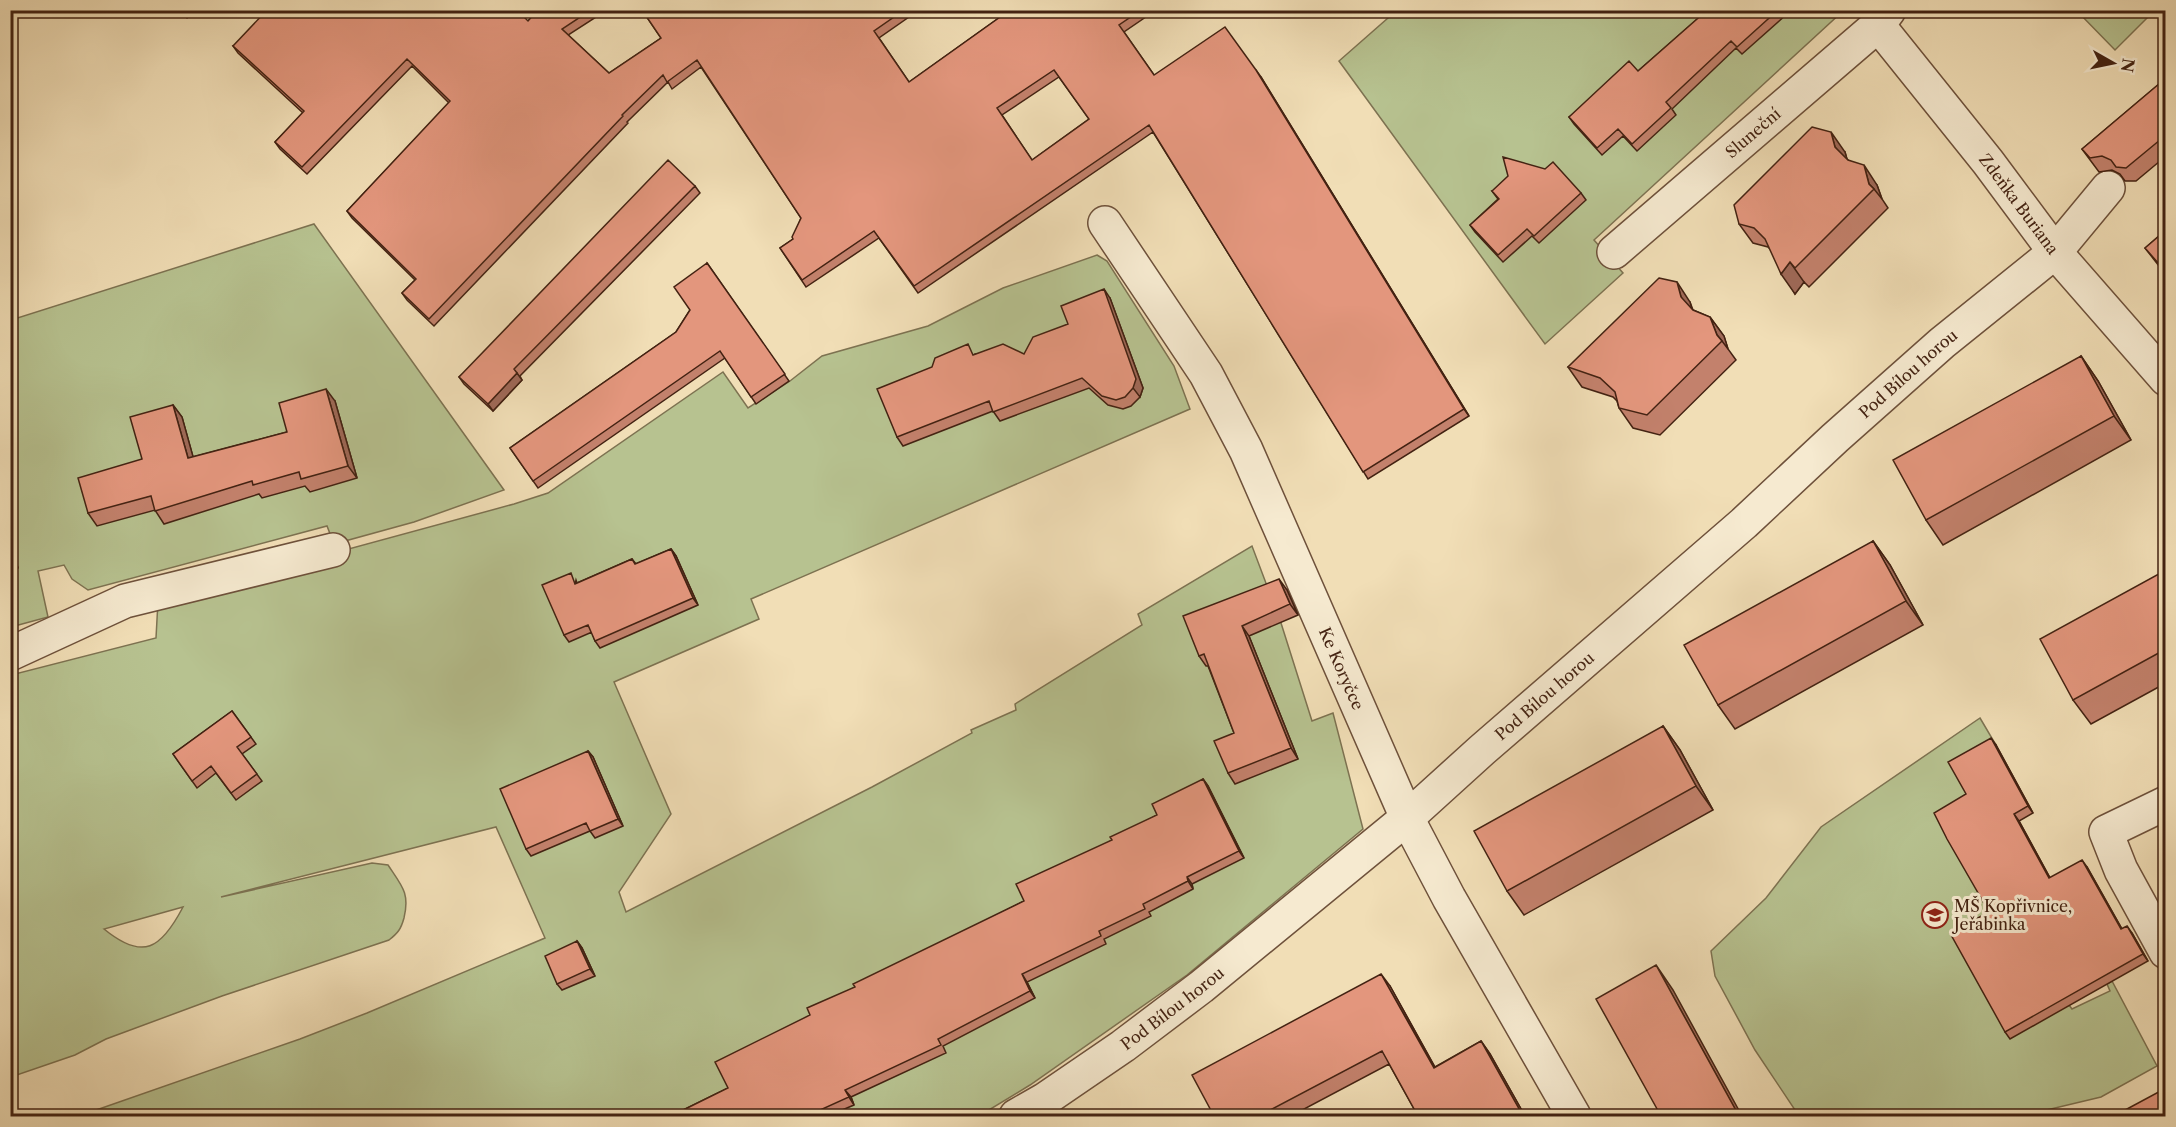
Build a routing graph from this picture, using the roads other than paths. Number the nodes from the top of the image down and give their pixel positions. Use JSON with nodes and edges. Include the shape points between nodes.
{"nodes":[{"id":1,"x":1884,"y":18,"type":"edge"},
{"id":2,"x":2108,"y":188,"type":"dead end"},
{"id":3,"x":1105,"y":223,"type":"dead end"},
{"id":4,"x":1614,"y":252,"type":"dead end"},
{"id":5,"x":2055,"y":252,"type":"junction"},
{"id":6,"x":2166,"y":379,"type":"edge"},
{"id":7,"x":333,"y":550,"type":"dead end"},
{"id":8,"x":10,"y":654,"type":"edge"},
{"id":9,"x":2166,"y":803,"type":"edge"},
{"id":10,"x":1407,"y":818,"type":"junction"},
{"id":11,"x":2166,"y":952,"type":"edge"},
{"id":12,"x":1016,"y":1116,"type":"edge"},
{"id":13,"x":1574,"y":1116,"type":"edge"}],
"edges":[{"from":1,"to":4,"type":"street","name":"Sluneční"},
{"from":1,"to":5,"type":"street","name":"Zdeňka Buriana"},
{"from":2,"to":5,"type":"street","name":"Pod Bílou horou"},
{"from":3,"to":10,"type":"street","name":"Ke Koryčce","via":[[1206,374],[1246,450]]},
{"from":5,"to":6,"type":"street","name":"Zdeňka Buriana"},
{"from":5,"to":10,"type":"street","name":"Pod Bílou horou","via":[[1942,343],[1744,523]]},
{"from":7,"to":8,"type":"street","via":[[125,601]]},
{"from":9,"to":11,"type":"street","via":[[2106,832],[2121,870]]},
{"from":10,"to":12,"type":"street","name":"Pod Bílou horou","via":[[1201,987],[1123,1046]]},
{"from":10,"to":13,"type":"street","name":"Ke Koryčce"}]}
